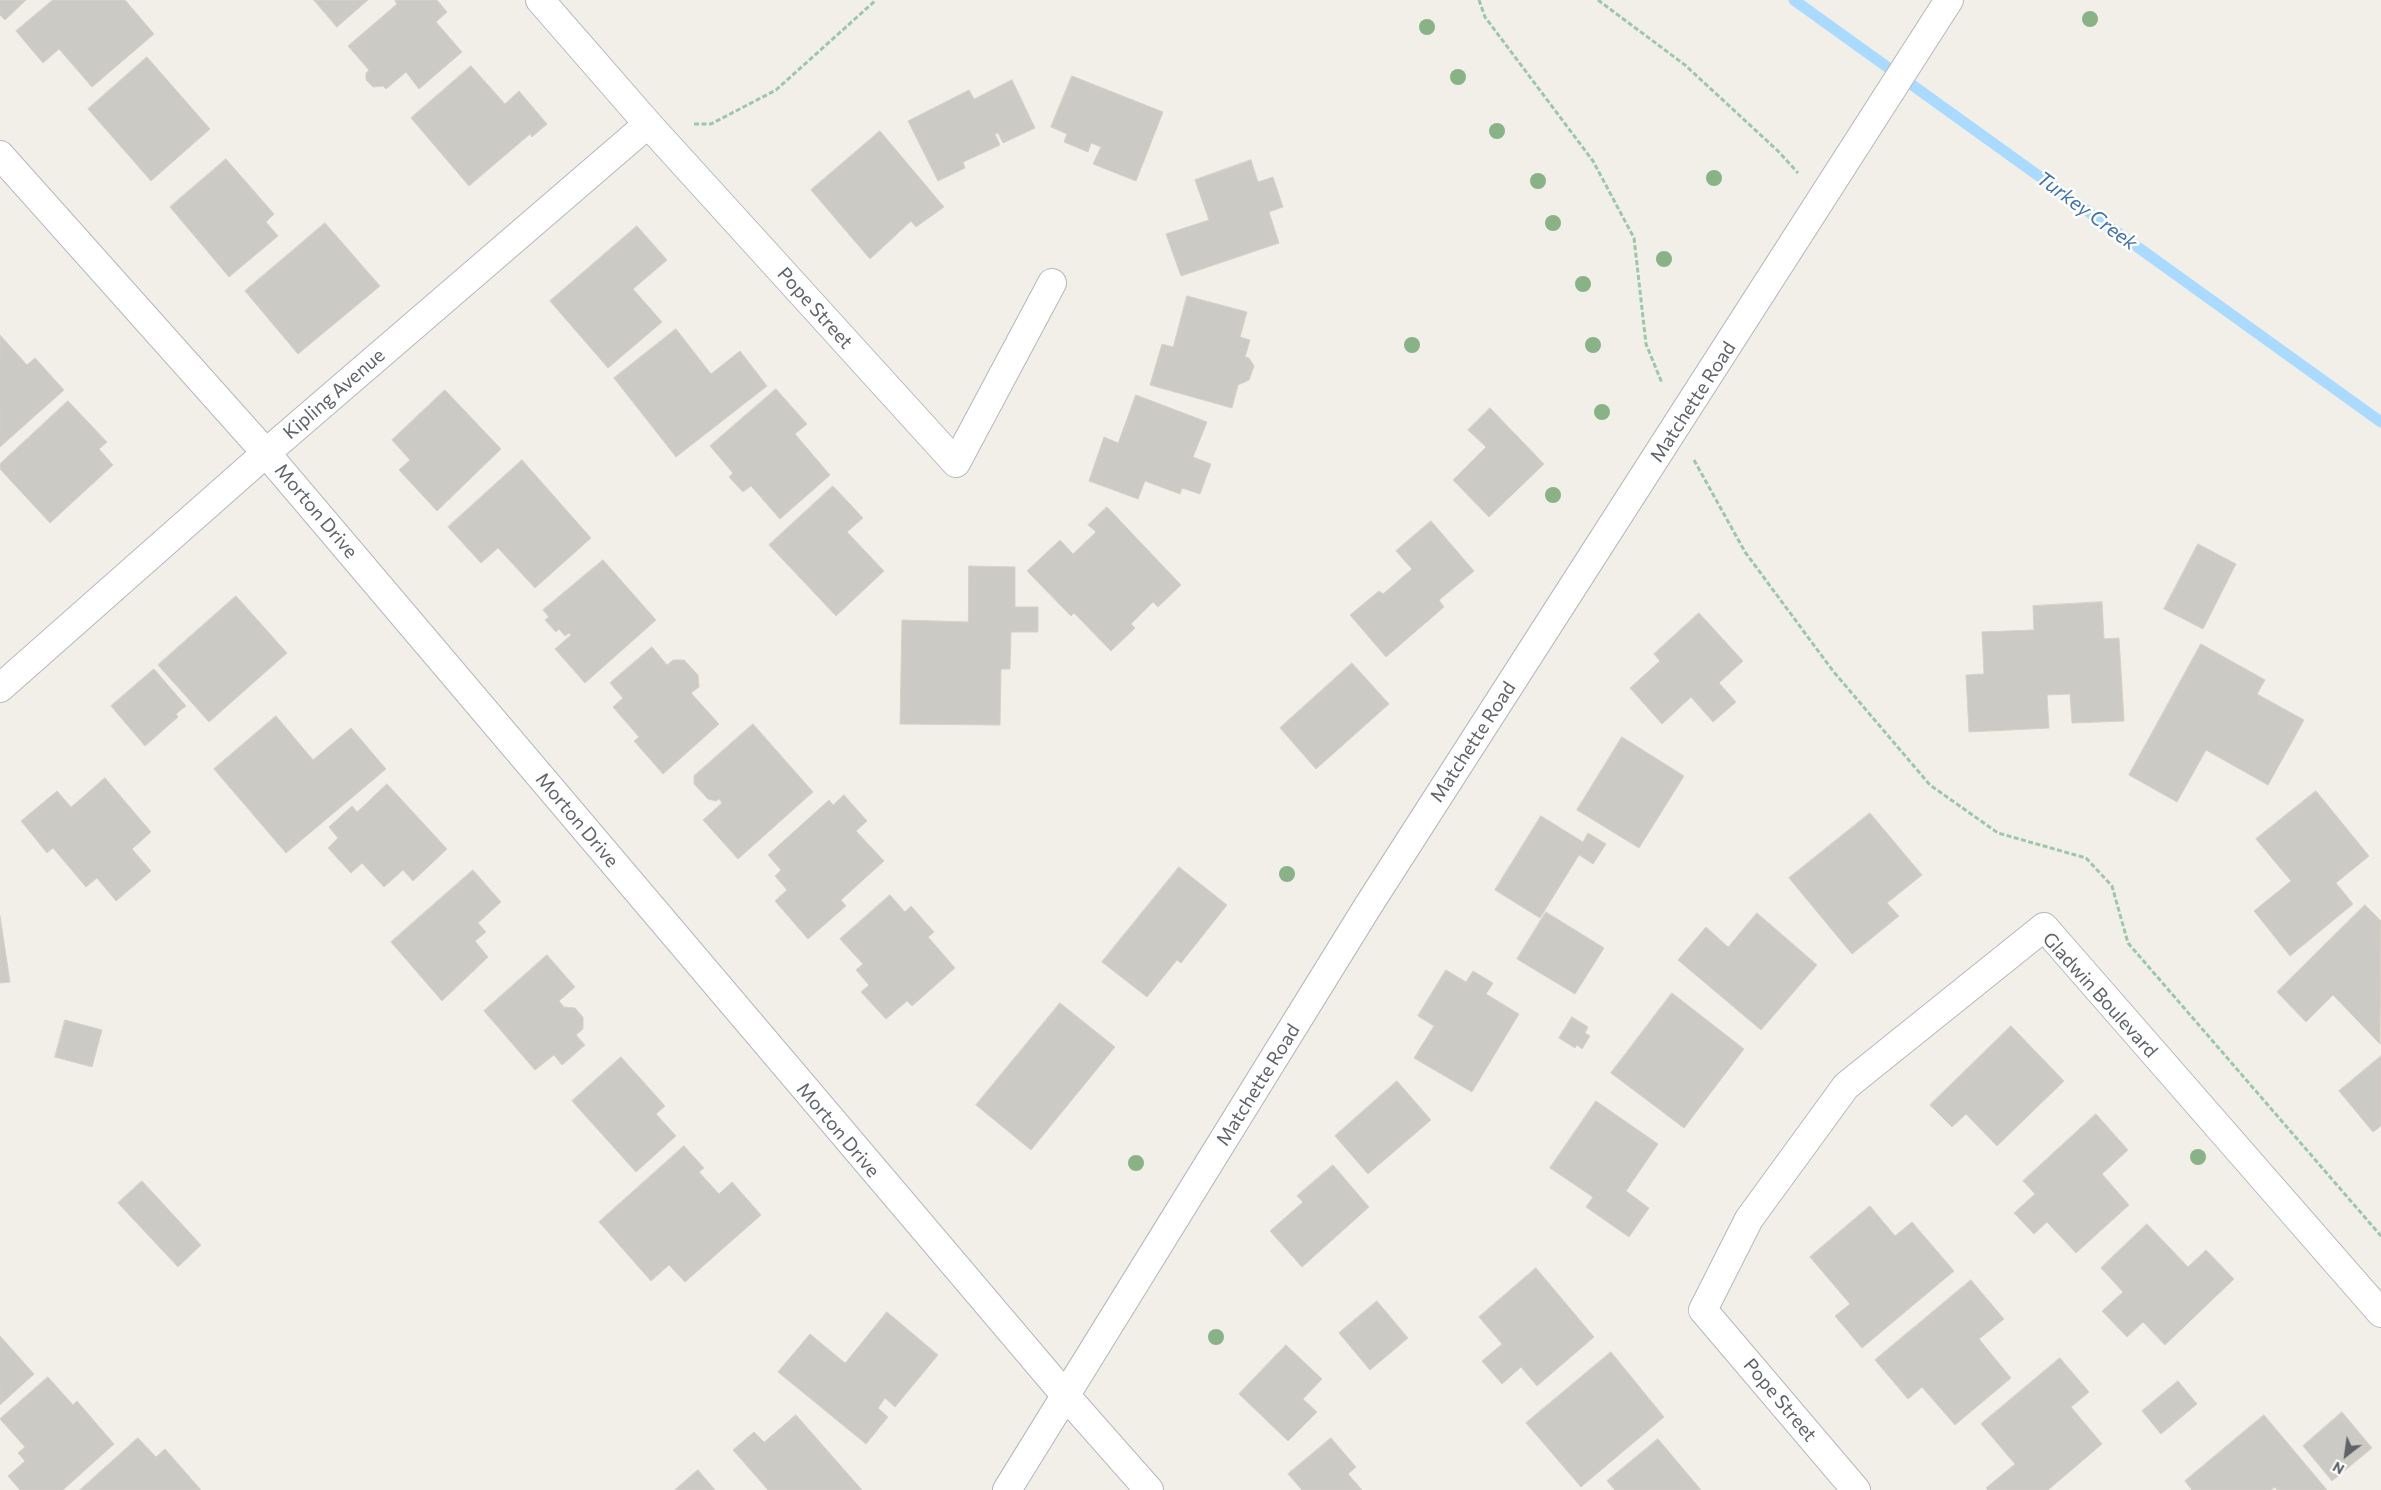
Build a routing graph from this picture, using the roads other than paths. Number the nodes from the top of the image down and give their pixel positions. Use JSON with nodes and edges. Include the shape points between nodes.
{"nodes":[{"id":1,"x":540,"y":0,"type":"edge"},
{"id":2,"x":1949,"y":0,"type":"edge"},
{"id":3,"x":648,"y":124,"type":"junction"},
{"id":4,"x":0,"y":154,"type":"edge"},
{"id":5,"x":1052,"y":283,"type":"dead end"},
{"id":6,"x":266,"y":453,"type":"junction"},
{"id":7,"x":0,"y":688,"type":"edge"},
{"id":8,"x":1703,"y":1310,"type":"joint"},
{"id":9,"x":2381,"y":1313,"type":"edge"},
{"id":10,"x":1066,"y":1396,"type":"junction"},
{"id":11,"x":1007,"y":1490,"type":"edge"},
{"id":12,"x":1149,"y":1490,"type":"edge"},
{"id":13,"x":1856,"y":1490,"type":"edge"}],
"edges":[{"from":1,"to":3,"type":"street","name":"Pope Street"},
{"from":2,"to":10,"type":"street","name":"Matchette Road","via":[[1368,906]]},
{"from":3,"to":5,"type":"street","name":"Pope Street","via":[[956,463]]},
{"from":3,"to":6,"type":"street","name":"Kipling Avenue"},
{"from":4,"to":6,"type":"street","name":"Morton Drive"},
{"from":6,"to":7,"type":"street","name":"Kipling Avenue"},
{"from":6,"to":10,"type":"street","name":"Morton Drive"},
{"from":8,"to":9,"type":"street","name":"Gladwin Boulevard","via":[[1748,1219],[1846,1086],[2044,927]]},
{"from":8,"to":13,"type":"street","name":"Pope Street"},
{"from":10,"to":11,"type":"street","name":"Matchette Road"},
{"from":10,"to":12,"type":"street","name":"Morton Drive"}]}
